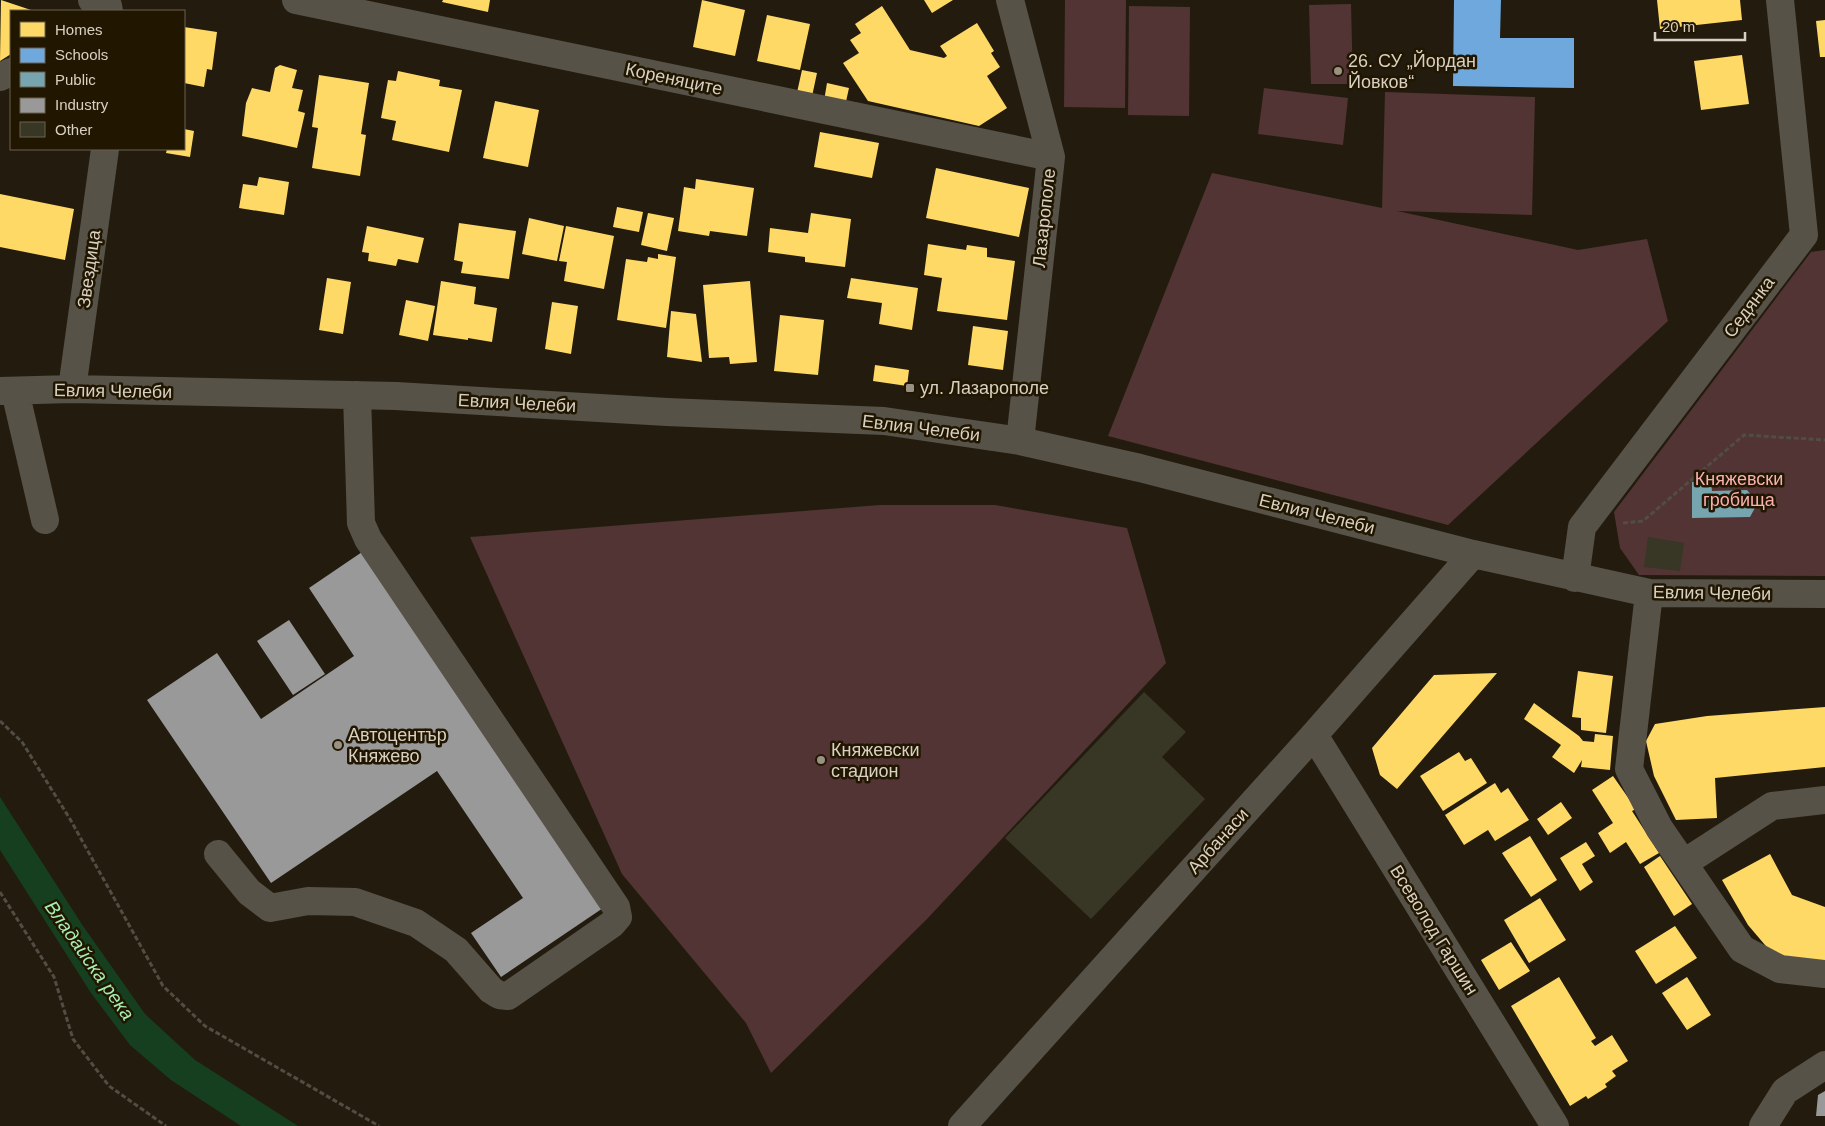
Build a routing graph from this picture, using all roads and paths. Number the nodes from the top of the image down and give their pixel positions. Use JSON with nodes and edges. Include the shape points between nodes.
{"nodes":[{"id":1,"x":296,"y":0,"type":"edge"},
{"id":2,"x":1010,"y":0,"type":"edge"},
{"id":3,"x":1780,"y":0,"type":"edge"},
{"id":4,"x":105,"y":150,"type":"edge"},
{"id":5,"x":1051,"y":157,"type":"junction"},
{"id":6,"x":1814,"y":234,"type":"edge"},
{"id":7,"x":72,"y":390,"type":"junction"},
{"id":8,"x":8,"y":391,"type":"edge"},
{"id":9,"x":357,"y":395,"type":"junction"},
{"id":10,"x":1825,"y":440,"type":"edge"},
{"id":11,"x":1020,"y":441,"type":"junction"},
{"id":12,"x":45,"y":520,"type":"dead end"},
{"id":13,"x":1582,"y":527,"type":"junction"},
{"id":14,"x":1472,"y":554,"type":"junction"},
{"id":15,"x":1575,"y":578,"type":"junction"},
{"id":16,"x":1649,"y":593,"type":"junction"},
{"id":17,"x":1825,"y":594,"type":"edge"},
{"id":18,"x":0,"y":721,"type":"edge"},
{"id":19,"x":1314,"y":735,"type":"junction"},
{"id":20,"x":1825,"y":800,"type":"edge"},
{"id":21,"x":218,"y":854,"type":"dead end"},
{"id":22,"x":1684,"y":863,"type":"junction"},
{"id":23,"x":0,"y":892,"type":"edge"},
{"id":24,"x":1825,"y":974,"type":"edge"},
{"id":25,"x":1825,"y":1065,"type":"edge"},
{"id":26,"x":166,"y":1126,"type":"edge"},
{"id":27,"x":379,"y":1126,"type":"edge"},
{"id":28,"x":962,"y":1126,"type":"edge"},
{"id":29,"x":1555,"y":1126,"type":"edge"},
{"id":30,"x":1763,"y":1126,"type":"edge"}],
"edges":[{"from":1,"to":5,"type":"street","name":"Кореняците"},
{"from":2,"to":5,"type":"street","name":"Лазарополе"},
{"from":3,"to":6,"type":"street","name":"Седянка"},
{"from":4,"to":7,"type":"street","name":"Звездица"},
{"from":5,"to":11,"type":"street","name":"Лазарополе"},
{"from":6,"to":13,"type":"street","name":"Седянка"},
{"from":7,"to":8,"type":"street","name":"Евлия Челеби"},
{"from":7,"to":9,"type":"street","name":"Евлия Челеби"},
{"from":8,"to":12,"type":"street"},
{"from":9,"to":11,"type":"street","name":"Евлия Челеби","via":[[884,421]]},
{"from":9,"to":21,"type":"street","via":[[361,523],[368,539],[616,907],[618,917],[508,996],[498,995],[456,950],[416,924],[355,902],[308,901],[270,908],[249,892]]},
{"from":10,"to":13,"type":"path","via":[[1744,435],[1643,521]]},
{"from":11,"to":14,"type":"street","name":"Евлия Челеби","via":[[1140,468]]},
{"from":13,"to":15,"type":"street","name":"Седянка"},
{"from":14,"to":15,"type":"street","name":"Евлия Челеби"},
{"from":14,"to":19,"type":"street","name":"Арбанаси"},
{"from":15,"to":16,"type":"street","name":"Евлия Челеби"},
{"from":16,"to":17,"type":"street","name":"Евлия Челеби"},
{"from":16,"to":22,"type":"street","via":[[1629,769],[1659,828]]},
{"from":18,"to":27,"type":"path","via":[[22,742],[70,819],[163,986],[205,1026]]},
{"from":19,"to":28,"type":"street","name":"Арбанаси"},
{"from":19,"to":29,"type":"street","name":"Всеволод Гаршин"},
{"from":20,"to":22,"type":"street","via":[[1772,806]]},
{"from":22,"to":24,"type":"street","via":[[1742,949],[1780,970]]},
{"from":23,"to":26,"type":"path","via":[[54,977],[74,1039],[109,1086]]},
{"from":25,"to":30,"type":"street","via":[[1785,1092]]}]}
